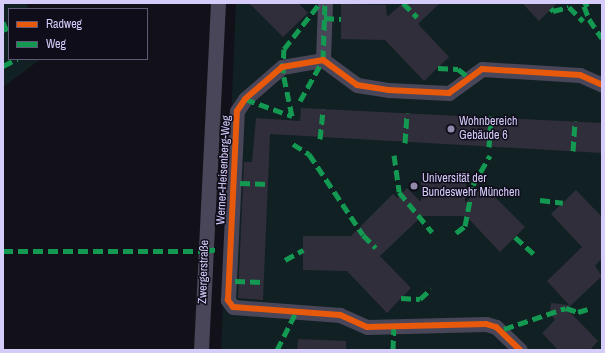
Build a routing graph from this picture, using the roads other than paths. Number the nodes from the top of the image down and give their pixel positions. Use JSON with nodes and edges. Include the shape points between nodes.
{"nodes":[{"id":1,"x":218,"y":3,"type":"edge"},
{"id":2,"x":325,"y":3,"type":"edge"},
{"id":3,"x":323,"y":60,"type":"junction"},
{"id":4,"x":602,"y":85,"type":"edge"},
{"id":5,"x":201,"y":350,"type":"edge"},
{"id":6,"x":520,"y":350,"type":"edge"}],
"edges":[{"from":1,"to":5,"type":"street","name":"Zwergerstraße"},
{"from":2,"to":3,"type":"street"},
{"from":3,"to":4,"type":"street","via":[[357,85],[382,89],[449,93],[482,69],[580,75]]},
{"from":3,"to":6,"type":"street","name":"Werner-Heisenberg-Weg","via":[[282,67],[245,99],[237,111],[228,294],[231,304],[239,310],[296,310],[340,315],[368,327],[486,324],[496,327]]}]}
